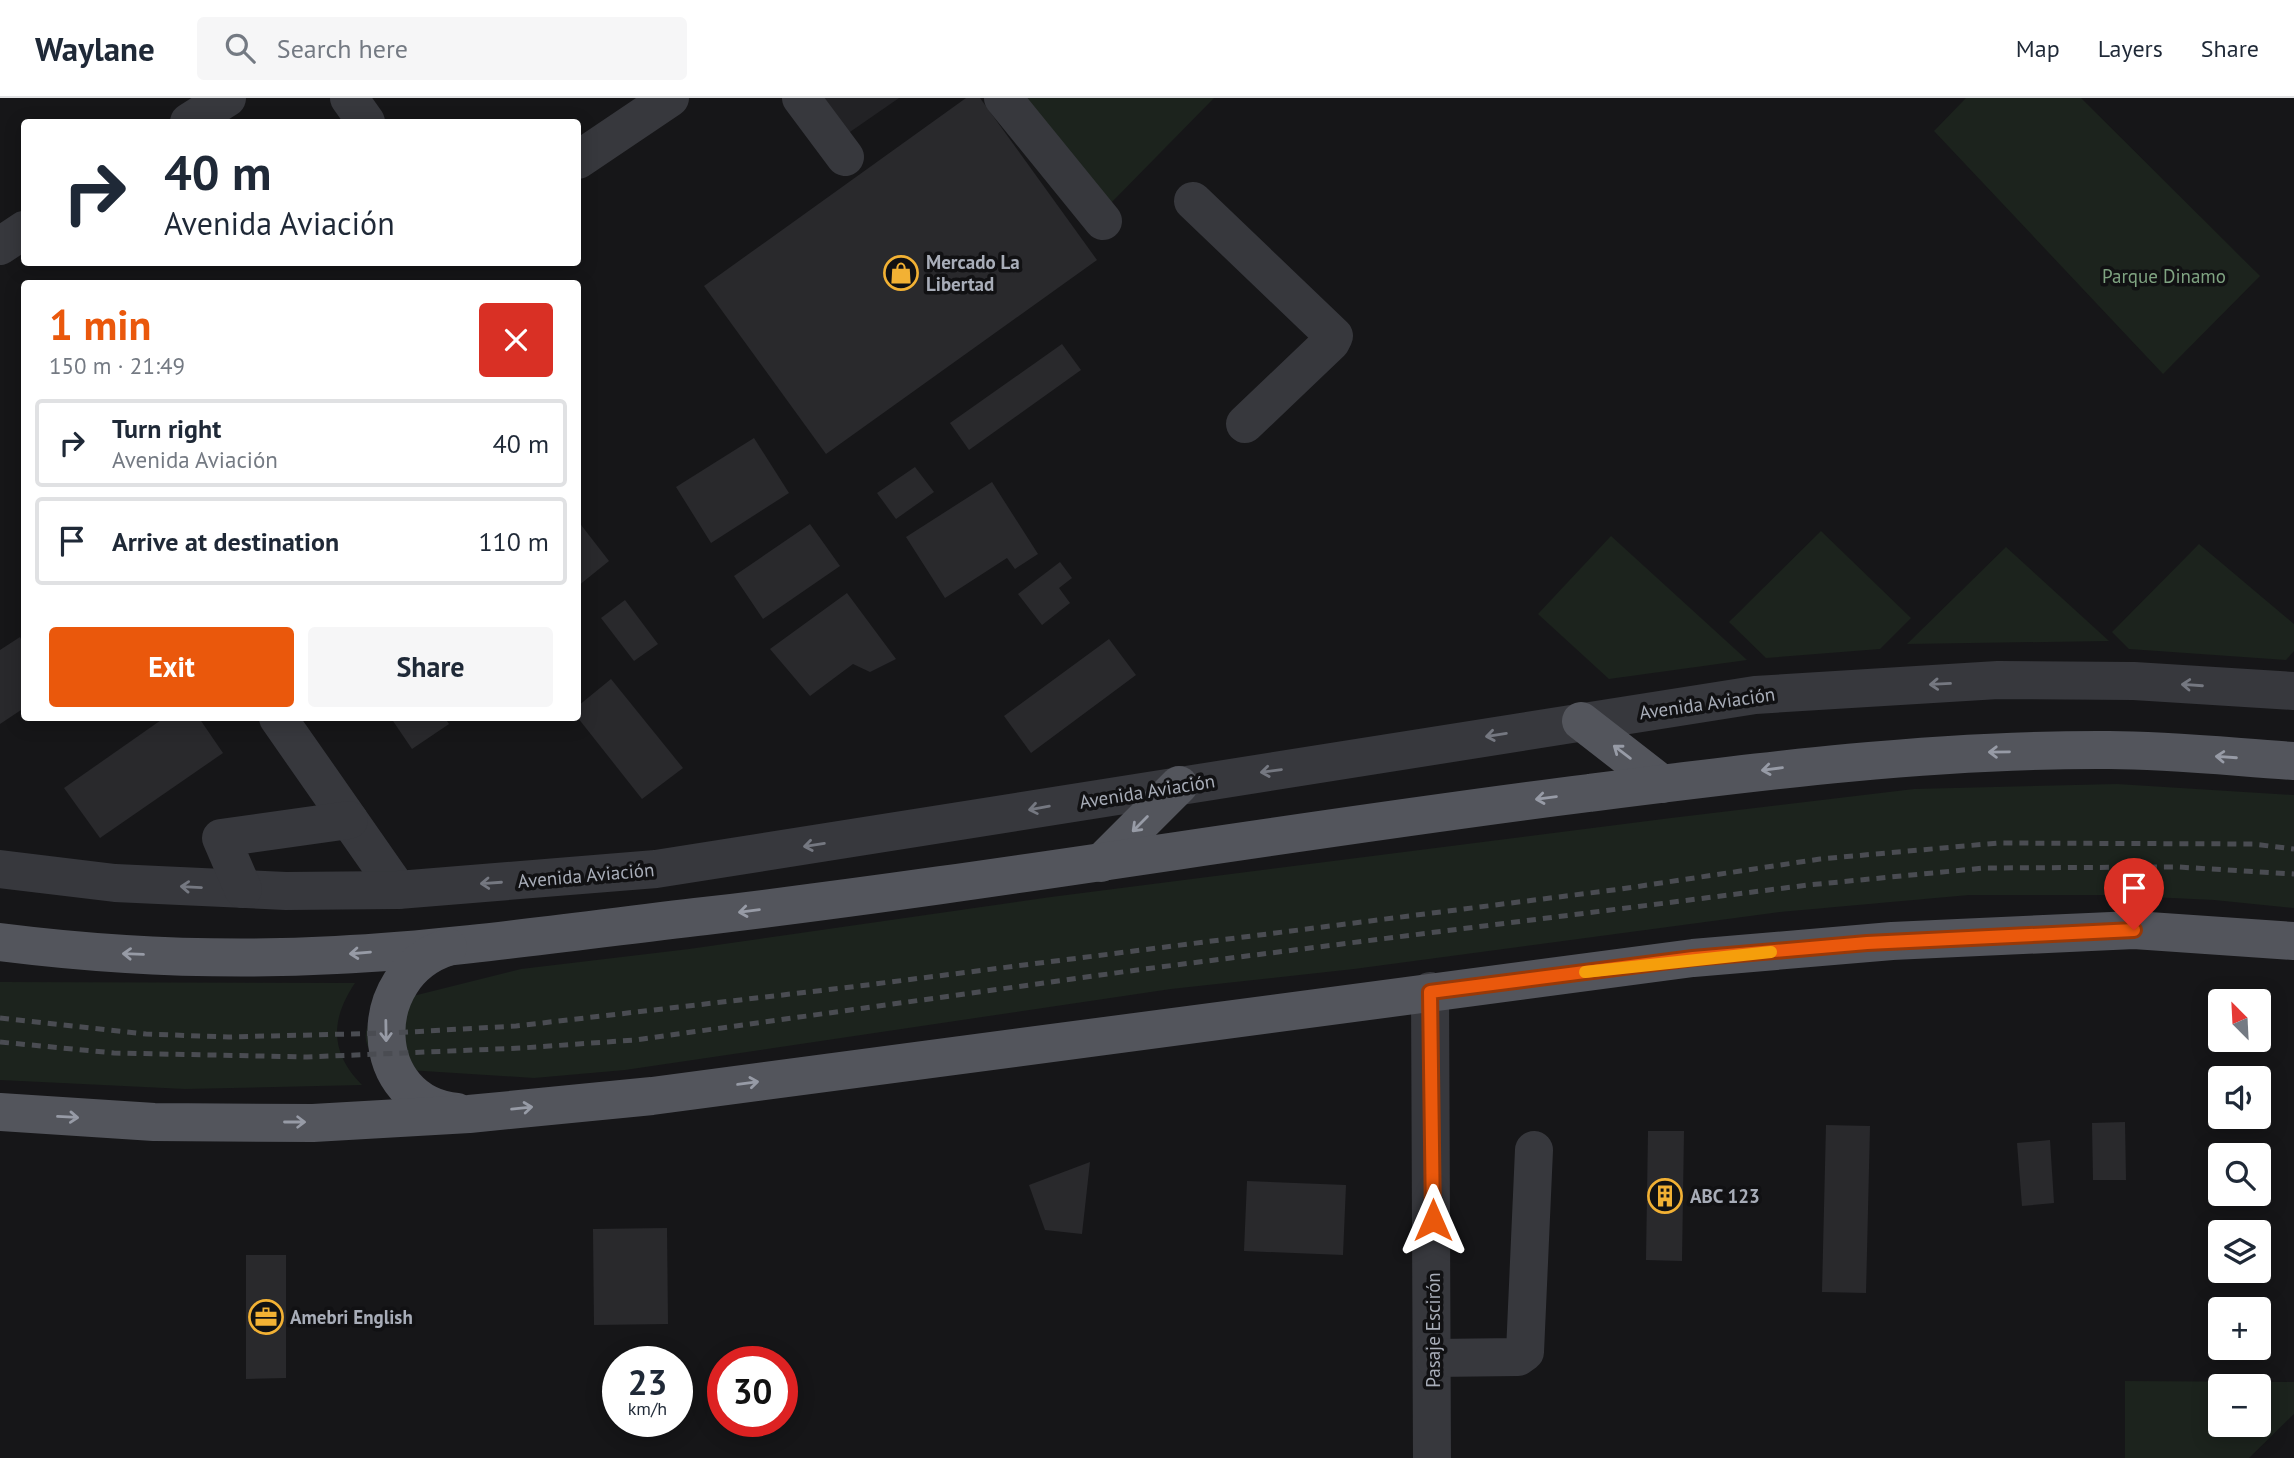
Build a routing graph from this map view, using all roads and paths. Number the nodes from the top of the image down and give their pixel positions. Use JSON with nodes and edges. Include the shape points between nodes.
{"nodes":[{"id":1,"x":227,"y":98,"type":"edge"},
{"id":2,"x":349,"y":98,"type":"edge"},
{"id":3,"x":670,"y":98,"type":"edge"},
{"id":4,"x":801,"y":98,"type":"edge"},
{"id":5,"x":1003,"y":98,"type":"edge"},
{"id":6,"x":194,"y":119,"type":"edge"},
{"id":7,"x":364,"y":119,"type":"edge"},
{"id":8,"x":845,"y":157,"type":"dead end"},
{"id":9,"x":581,"y":158,"type":"edge"},
{"id":10,"x":1193,"y":201,"type":"dead end"},
{"id":11,"x":1103,"y":221,"type":"dead end"},
{"id":12,"x":21,"y":232,"type":"edge"},
{"id":13,"x":0,"y":246,"type":"edge"},
{"id":14,"x":1245,"y":424,"type":"dead end"},
{"id":15,"x":2294,"y":691,"type":"edge"},
{"id":16,"x":280,"y":721,"type":"edge"},
{"id":17,"x":1581,"y":721,"type":"junction"},
{"id":18,"x":2294,"y":761,"type":"edge"},
{"id":19,"x":1662,"y":784,"type":"junction"},
{"id":20,"x":1179,"y":785,"type":"junction"},
{"id":21,"x":349,"y":820,"type":"junction"},
{"id":22,"x":1101,"y":863,"type":"junction"},
{"id":23,"x":0,"y":869,"type":"edge"},
{"id":24,"x":243,"y":889,"type":"junction"},
{"id":25,"x":398,"y":891,"type":"junction"},
{"id":26,"x":2294,"y":941,"type":"edge"},
{"id":27,"x":0,"y":942,"type":"edge"},
{"id":28,"x":453,"y":946,"type":"junction"},
{"id":29,"x":1430,"y":992,"type":"junction"},
{"id":30,"x":0,"y":1112,"type":"edge"},
{"id":31,"x":469,"y":1114,"type":"junction"},
{"id":32,"x":1534,"y":1150,"type":"dead end"},
{"id":33,"x":1434,"y":1358,"type":"junction"},
{"id":34,"x":1432,"y":1458,"type":"edge"}],
"edges":[{"from":1,"to":6,"type":"street"},
{"from":2,"to":7,"type":"street"},
{"from":3,"to":9,"type":"street"},
{"from":4,"to":8,"type":"street"},
{"from":5,"to":11,"type":"street"},
{"from":10,"to":14,"type":"street","via":[[1334,335]]},
{"from":12,"to":13,"type":"street"},
{"from":15,"to":17,"type":"street","name":"Avenida Aviación","one_way":true,"via":[[2134,681],[1998,680],[1755,695]]},
{"from":16,"to":21,"type":"street"},
{"from":19,"to":17,"type":"main road","one_way":true},
{"from":17,"to":20,"type":"street","name":"Avenida Aviación","one_way":true},
{"from":18,"to":19,"type":"main road","one_way":true,"via":[[2115,749],[1964,752],[1811,764]]},
{"from":19,"to":22,"type":"main road","one_way":true,"via":[[1372,821]]},
{"from":20,"to":22,"type":"main road","one_way":true},
{"from":20,"to":25,"type":"street","name":"Avenida Aviación","one_way":true,"via":[[656,869]]},
{"from":21,"to":24,"type":"street","via":[[221,838]]},
{"from":21,"to":25,"type":"street"},
{"from":22,"to":28,"type":"main road","one_way":true,"via":[[817,903]]},
{"from":24,"to":23,"type":"street","name":"Avenida Aviación","one_way":true,"via":[[115,883]]},
{"from":24,"to":25,"type":"street","name":"Avenida Aviación"},
{"from":26,"to":29,"type":"main road","via":[[2134,930],[1892,941],[1693,958]]},
{"from":28,"to":27,"type":"main road","one_way":true,"via":[[262,957],[123,954]]},
{"from":28,"to":31,"type":"main road","one_way":true,"via":[[436,951],[407,972],[390,1003],[386,1037],[389,1055],[406,1085],[434,1106]]},
{"from":31,"to":29,"type":"main road","one_way":true,"via":[[652,1096]]},
{"from":29,"to":33,"type":"street","name":"Pasaje Escirón"},
{"from":30,"to":31,"type":"main road","one_way":true,"via":[[154,1122],[313,1123]]},
{"from":32,"to":33,"type":"street","via":[[1525,1352],[1518,1357]]},
{"from":33,"to":34,"type":"street","name":"Pasaje Escirón"}]}
